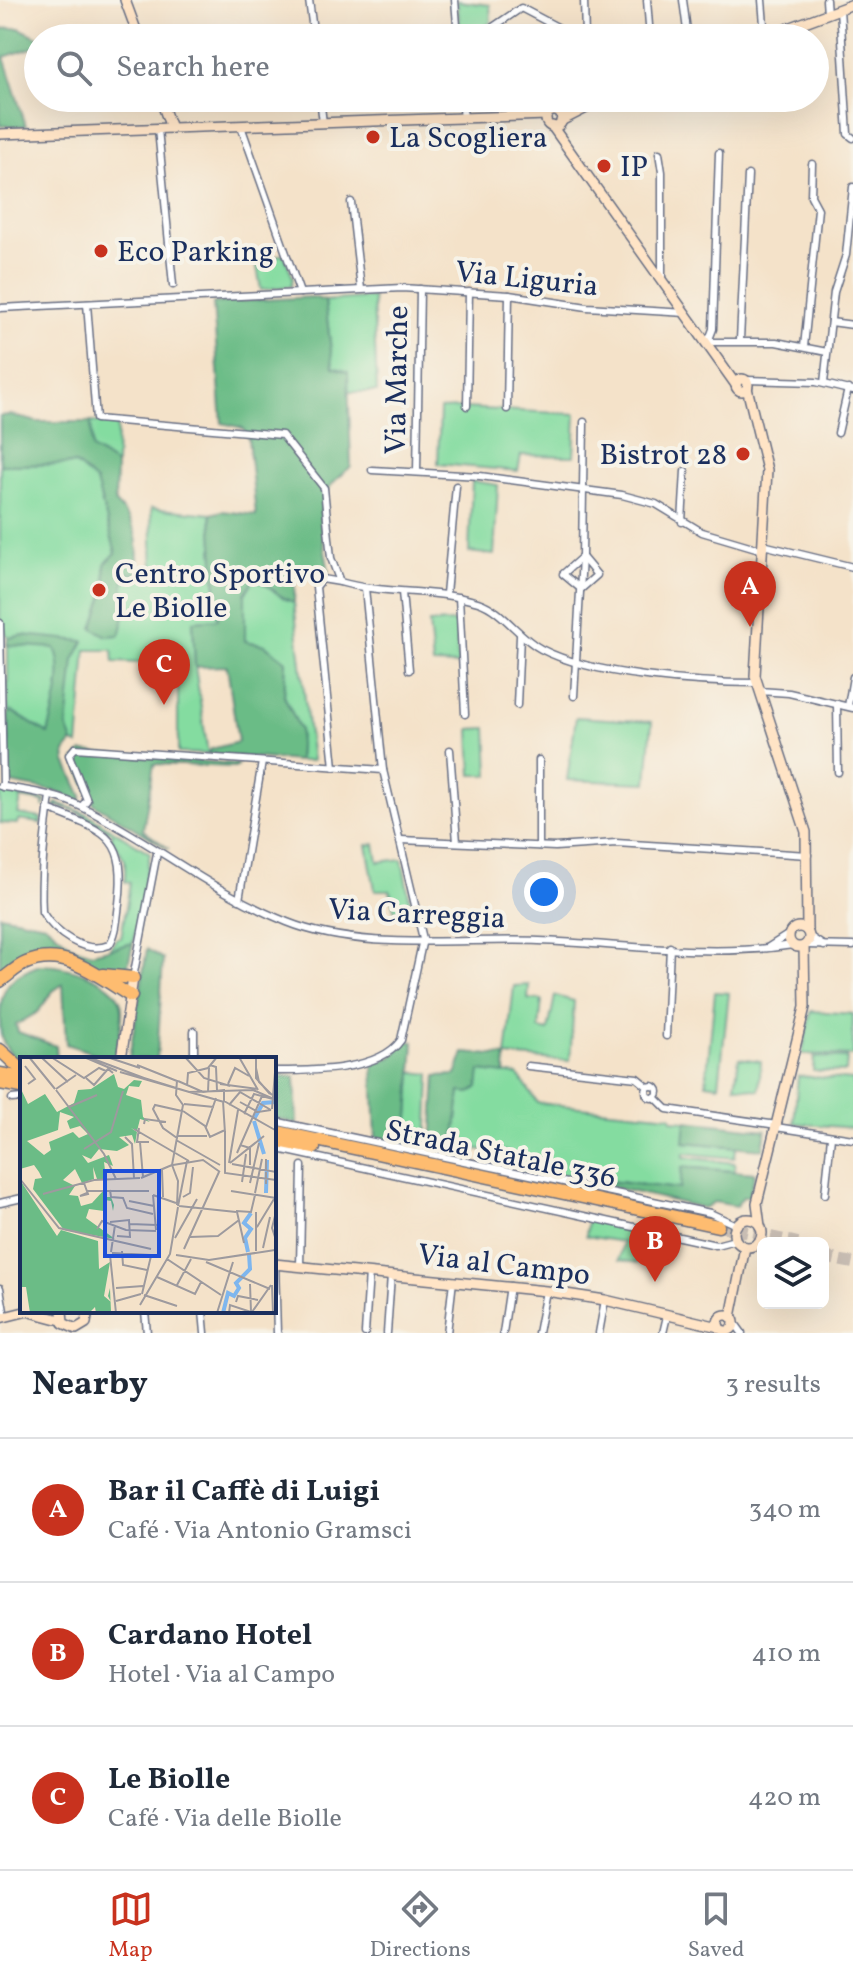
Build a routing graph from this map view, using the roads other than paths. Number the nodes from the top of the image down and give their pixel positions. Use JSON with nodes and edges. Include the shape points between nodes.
{"nodes":[{"id":1,"x":125,"y":0,"type":"edge"},
{"id":2,"x":309,"y":0,"type":"edge"},
{"id":3,"x":455,"y":0,"type":"edge"},
{"id":4,"x":584,"y":0,"type":"edge"},
{"id":5,"x":647,"y":0,"type":"edge"},
{"id":6,"x":683,"y":0,"type":"edge"},
{"id":7,"x":762,"y":0,"type":"edge"},
{"id":8,"x":826,"y":0,"type":"edge"},
{"id":9,"x":853,"y":2,"type":"edge"},
{"id":10,"x":521,"y":4,"type":"edge"},
{"id":11,"x":840,"y":9,"type":"junction"},
{"id":12,"x":827,"y":14,"type":"junction"},
{"id":13,"x":134,"y":24,"type":"edge"},
{"id":14,"x":312,"y":24,"type":"edge"},
{"id":15,"x":457,"y":24,"type":"edge"},
{"id":16,"x":495,"y":24,"type":"edge"},
{"id":17,"x":555,"y":24,"type":"edge"},
{"id":18,"x":585,"y":24,"type":"edge"},
{"id":19,"x":649,"y":24,"type":"edge"},
{"id":20,"x":686,"y":24,"type":"edge"},
{"id":21,"x":763,"y":24,"type":"edge"},
{"id":22,"x":801,"y":24,"type":"edge"},
{"id":23,"x":165,"y":112,"type":"edge"},
{"id":24,"x":322,"y":112,"type":"edge"},
{"id":25,"x":463,"y":112,"type":"edge"},
{"id":26,"x":570,"y":112,"type":"edge"},
{"id":27,"x":464,"y":119,"type":"junction"},
{"id":28,"x":554,"y":120,"type":"junction"},
{"id":29,"x":323,"y":123,"type":"junction"},
{"id":30,"x":241,"y":126,"type":"junction"},
{"id":31,"x":171,"y":128,"type":"junction"},
{"id":32,"x":158,"y":129,"type":"junction"},
{"id":33,"x":0,"y":134,"type":"edge"},
{"id":34,"x":853,"y":138,"type":"edge"},
{"id":35,"x":659,"y":153,"type":"dead end"},
{"id":36,"x":719,"y":153,"type":"dead end"},
{"id":37,"x":812,"y":164,"type":"dead end"},
{"id":38,"x":748,"y":175,"type":"dead end"},
{"id":39,"x":853,"y":187,"type":"edge"},
{"id":40,"x":351,"y":202,"type":"dead end"},
{"id":41,"x":845,"y":261,"type":"junction"},
{"id":42,"x":853,"y":267,"type":"edge"},
{"id":43,"x":662,"y":278,"type":"junction"},
{"id":44,"x":173,"y":285,"type":"dead end"},
{"id":45,"x":361,"y":289,"type":"junction"},
{"id":46,"x":420,"y":289,"type":"junction"},
{"id":47,"x":469,"y":292,"type":"junction"},
{"id":48,"x":300,"y":293,"type":"junction"},
{"id":49,"x":509,"y":295,"type":"junction"},
{"id":50,"x":87,"y":304,"type":"junction"},
{"id":51,"x":0,"y":308,"type":"edge"},
{"id":52,"x":687,"y":313,"type":"junction"},
{"id":53,"x":831,"y":322,"type":"junction"},
{"id":54,"x":853,"y":325,"type":"edge"},
{"id":55,"x":740,"y":340,"type":"junction"},
{"id":56,"x":708,"y":342,"type":"junction"},
{"id":57,"x":804,"y":347,"type":"junction"},
{"id":58,"x":827,"y":352,"type":"junction"},
{"id":59,"x":824,"y":383,"type":"junction"},
{"id":60,"x":743,"y":385,"type":"junction"},
{"id":61,"x":851,"y":390,"type":"edge"},
{"id":62,"x":467,"y":406,"type":"dead end"},
{"id":63,"x":507,"y":409,"type":"dead end"},
{"id":64,"x":584,"y":422,"type":"dead end"},
{"id":65,"x":838,"y":433,"type":"dead end"},
{"id":66,"x":372,"y":470,"type":"dead end"},
{"id":67,"x":685,"y":471,"type":"dead end"},
{"id":68,"x":417,"y":472,"type":"junction"},
{"id":69,"x":456,"y":486,"type":"dead end"},
{"id":70,"x":584,"y":489,"type":"junction"},
{"id":71,"x":682,"y":522,"type":"junction"},
{"id":72,"x":763,"y":547,"type":"junction"},
{"id":73,"x":582,"y":557,"type":"junction"},
{"id":74,"x":852,"y":563,"type":"edge"},
{"id":75,"x":340,"y":582,"type":"junction"},
{"id":76,"x":365,"y":588,"type":"junction"},
{"id":77,"x":581,"y":589,"type":"junction"},
{"id":78,"x":402,"y":592,"type":"junction"},
{"id":79,"x":446,"y":594,"type":"junction"},
{"id":80,"x":459,"y":597,"type":"junction"},
{"id":81,"x":0,"y":623,"type":"edge"},
{"id":82,"x":520,"y":636,"type":"junction"},
{"id":83,"x":576,"y":663,"type":"junction"},
{"id":84,"x":409,"y":670,"type":"dead end"},
{"id":85,"x":853,"y":677,"type":"edge"},
{"id":86,"x":758,"y":687,"type":"junction"},
{"id":87,"x":574,"y":696,"type":"dead end"},
{"id":88,"x":837,"y":704,"type":"junction"},
{"id":89,"x":517,"y":705,"type":"dead end"},
{"id":90,"x":850,"y":707,"type":"edge"},
{"id":91,"x":465,"y":714,"type":"dead end"},
{"id":92,"x":450,"y":750,"type":"dead end"},
{"id":93,"x":539,"y":760,"type":"dead end"},
{"id":94,"x":262,"y":762,"type":"junction"},
{"id":95,"x":334,"y":767,"type":"junction"},
{"id":96,"x":383,"y":770,"type":"junction"},
{"id":97,"x":838,"y":772,"type":"dead end"},
{"id":98,"x":2,"y":787,"type":"edge"},
{"id":99,"x":50,"y":796,"type":"junction"},
{"id":100,"x":82,"y":806,"type":"junction"},
{"id":101,"x":48,"y":809,"type":"junction"},
{"id":102,"x":401,"y":840,"type":"junction"},
{"id":103,"x":457,"y":842,"type":"junction"},
{"id":104,"x":539,"y":846,"type":"junction"},
{"id":105,"x":157,"y":853,"type":"junction"},
{"id":106,"x":808,"y":855,"type":"junction"},
{"id":107,"x":239,"y":900,"type":"junction"},
{"id":108,"x":423,"y":939,"type":"junction"},
{"id":109,"x":800,"y":939,"type":"junction"},
{"id":110,"x":853,"y":946,"type":"edge"},
{"id":111,"x":670,"y":947,"type":"junction"},
{"id":112,"x":764,"y":950,"type":"junction"},
{"id":113,"x":103,"y":975,"type":"junction"},
{"id":114,"x":133,"y":978,"type":"junction"},
{"id":115,"x":2,"y":982,"type":"edge"},
{"id":116,"x":131,"y":996,"type":"junction"},
{"id":117,"x":194,"y":1031,"type":"dead end"},
{"id":118,"x":666,"y":1036,"type":"dead end"},
{"id":119,"x":0,"y":1050,"type":"edge"},
{"id":120,"x":121,"y":1057,"type":"edge"},
{"id":121,"x":194,"y":1057,"type":"edge"},
{"id":122,"x":528,"y":1066,"type":"dead end"},
{"id":123,"x":20,"y":1068,"type":"edge"},
{"id":124,"x":276,"y":1071,"type":"edge"},
{"id":125,"x":0,"y":1074,"type":"edge"},
{"id":126,"x":20,"y":1078,"type":"edge"},
{"id":127,"x":0,"y":1086,"type":"edge"},
{"id":128,"x":20,"y":1094,"type":"edge"},
{"id":129,"x":276,"y":1121,"type":"edge"},
{"id":130,"x":776,"y":1126,"type":"junction"},
{"id":131,"x":276,"y":1131,"type":"edge"},
{"id":132,"x":831,"y":1137,"type":"junction"},
{"id":133,"x":853,"y":1139,"type":"edge"},
{"id":134,"x":276,"y":1140,"type":"edge"},
{"id":135,"x":276,"y":1148,"type":"edge"},
{"id":136,"x":302,"y":1166,"type":"dead end"},
{"id":137,"x":825,"y":1194,"type":"dead end"},
{"id":138,"x":20,"y":1198,"type":"edge"},
{"id":139,"x":0,"y":1203,"type":"edge"},
{"id":140,"x":757,"y":1203,"type":"junction"},
{"id":141,"x":740,"y":1223,"type":"junction"},
{"id":142,"x":760,"y":1226,"type":"junction"},
{"id":143,"x":735,"y":1240,"type":"junction"},
{"id":144,"x":745,"y":1247,"type":"junction"},
{"id":145,"x":276,"y":1264,"type":"edge"},
{"id":146,"x":300,"y":1266,"type":"junction"},
{"id":147,"x":369,"y":1272,"type":"junction"},
{"id":148,"x":391,"y":1275,"type":"junction"},
{"id":149,"x":453,"y":1281,"type":"junction"},
{"id":150,"x":510,"y":1286,"type":"junction"},
{"id":151,"x":0,"y":1288,"type":"edge"},
{"id":152,"x":546,"y":1291,"type":"junction"},
{"id":153,"x":605,"y":1300,"type":"junction"},
{"id":154,"x":276,"y":1310,"type":"edge"},
{"id":155,"x":42,"y":1313,"type":"edge"},
{"id":156,"x":145,"y":1313,"type":"edge"},
{"id":157,"x":203,"y":1313,"type":"edge"},
{"id":158,"x":62,"y":1316,"type":"edge"},
{"id":159,"x":667,"y":1316,"type":"junction"},
{"id":160,"x":3,"y":1318,"type":"edge"},
{"id":161,"x":726,"y":1325,"type":"edge"},
{"id":162,"x":84,"y":1329,"type":"edge"},
{"id":163,"x":71,"y":1331,"type":"edge"},
{"id":164,"x":147,"y":1333,"type":"edge"},
{"id":165,"x":205,"y":1333,"type":"edge"},
{"id":166,"x":277,"y":1333,"type":"edge"},
{"id":167,"x":365,"y":1333,"type":"edge"},
{"id":168,"x":387,"y":1333,"type":"edge"},
{"id":169,"x":447,"y":1333,"type":"edge"},
{"id":170,"x":503,"y":1333,"type":"edge"},
{"id":171,"x":538,"y":1333,"type":"edge"},
{"id":172,"x":599,"y":1333,"type":"edge"},
{"id":173,"x":663,"y":1333,"type":"edge"},
{"id":174,"x":742,"y":1333,"type":"edge"}],
"edges":[{"from":1,"to":13,"type":"street"},
{"from":2,"to":14,"type":"street"},
{"from":3,"to":15,"type":"street"},
{"from":4,"to":18,"type":"street"},
{"from":5,"to":19,"type":"street"},
{"from":6,"to":20,"type":"street"},
{"from":7,"to":21,"type":"street"},
{"from":8,"to":12,"type":"street"},
{"from":9,"to":11,"type":"street"},
{"from":10,"to":16,"type":"street"},
{"from":10,"to":17,"type":"street"},
{"from":11,"to":12,"type":"street"},
{"from":11,"to":34,"type":"street","via":[[848,134]]},
{"from":12,"to":22,"type":"street"},
{"from":23,"to":31,"type":"street"},
{"from":24,"to":29,"type":"street"},
{"from":25,"to":27,"type":"street"},
{"from":26,"to":28,"type":"street"},
{"from":27,"to":28,"type":"street"},
{"from":27,"to":29,"type":"street"},
{"from":28,"to":43,"type":"street"},
{"from":29,"to":30,"type":"street"},
{"from":30,"to":31,"type":"street"},
{"from":30,"to":48,"type":"street"},
{"from":31,"to":32,"type":"street"},
{"from":32,"to":33,"type":"street"},
{"from":32,"to":44,"type":"street"},
{"from":35,"to":43,"type":"street"},
{"from":36,"to":56,"type":"street","via":[[713,329]]},
{"from":37,"to":57,"type":"street","via":[[811,196],[818,209]]},
{"from":38,"to":55,"type":"street"},
{"from":39,"to":41,"type":"street"},
{"from":40,"to":45,"type":"street"},
{"from":41,"to":42,"type":"street"},
{"from":41,"to":53,"type":"street"},
{"from":43,"to":52,"type":"street"},
{"from":45,"to":46,"type":"street","name":"Via Liguria"},
{"from":45,"to":48,"type":"street","name":"Via Liguria"},
{"from":46,"to":47,"type":"street","name":"Via Liguria"},
{"from":46,"to":68,"type":"street","name":"Via Marche"},
{"from":47,"to":49,"type":"street","name":"Via Liguria"},
{"from":47,"to":62,"type":"street"},
{"from":48,"to":50,"type":"street","name":"Via Liguria"},
{"from":49,"to":52,"type":"street","name":"Via Liguria","via":[[587,307]]},
{"from":49,"to":63,"type":"street"},
{"from":50,"to":51,"type":"street","name":"Via Liguria"},
{"from":50,"to":75,"type":"street","via":[[96,419],[282,435],[324,488],[331,558]]},
{"from":52,"to":56,"type":"street"},
{"from":53,"to":54,"type":"street"},
{"from":53,"to":58,"type":"street"},
{"from":55,"to":56,"type":"street"},
{"from":55,"to":57,"type":"street"},
{"from":56,"to":60,"type":"street"},
{"from":57,"to":58,"type":"street"},
{"from":58,"to":59,"type":"street"},
{"from":59,"to":60,"type":"street","via":[[765,379]]},
{"from":59,"to":61,"type":"street"},
{"from":60,"to":72,"type":"street","via":[[767,470]]},
{"from":61,"to":65,"type":"street"},
{"from":64,"to":70,"type":"street"},
{"from":66,"to":68,"type":"street"},
{"from":67,"to":71,"type":"street"},
{"from":68,"to":70,"type":"street"},
{"from":69,"to":79,"type":"street"},
{"from":70,"to":71,"type":"street","via":[[656,504]]},
{"from":70,"to":73,"type":"street"},
{"from":71,"to":72,"type":"street"},
{"from":72,"to":74,"type":"street"},
{"from":72,"to":86,"type":"street","via":[[755,654]]},
{"from":73,"to":77,"type":"street"},
{"from":73,"to":77,"type":"street","via":[[597,575]]},
{"from":73,"to":77,"type":"street","via":[[563,574]]},
{"from":75,"to":76,"type":"street"},
{"from":75,"to":95,"type":"street","via":[[322,579],[316,587]]},
{"from":76,"to":78,"type":"street"},
{"from":76,"to":96,"type":"street"},
{"from":77,"to":83,"type":"street"},
{"from":78,"to":79,"type":"street"},
{"from":78,"to":84,"type":"street"},
{"from":79,"to":80,"type":"street"},
{"from":80,"to":82,"type":"street","via":[[489,607]]},
{"from":80,"to":91,"type":"street"},
{"from":81,"to":98,"type":"street","name":"Via Carreggia"},
{"from":82,"to":83,"type":"street"},
{"from":82,"to":89,"type":"street"},
{"from":83,"to":86,"type":"street"},
{"from":83,"to":87,"type":"street"},
{"from":85,"to":90,"type":"street"},
{"from":86,"to":88,"type":"street"},
{"from":86,"to":106,"type":"street","via":[[806,832]]},
{"from":88,"to":90,"type":"street"},
{"from":88,"to":97,"type":"street"},
{"from":92,"to":103,"type":"street"},
{"from":93,"to":104,"type":"street"},
{"from":94,"to":95,"type":"street"},
{"from":94,"to":100,"type":"street","via":[[75,748],[69,755],[87,800]]},
{"from":94,"to":107,"type":"street"},
{"from":95,"to":96,"type":"street"},
{"from":96,"to":102,"type":"street"},
{"from":98,"to":99,"type":"street","name":"Via Carreggia"},
{"from":99,"to":100,"type":"street","name":"Via Carreggia"},
{"from":99,"to":101,"type":"street"},
{"from":100,"to":105,"type":"street","name":"Via Carreggia"},
{"from":101,"to":101,"type":"street","via":[[94,829],[118,850],[123,871],[109,945],[96,950],[78,944],[42,912]]},
{"from":102,"to":103,"type":"street"},
{"from":102,"to":108,"type":"street"},
{"from":103,"to":104,"type":"street"},
{"from":104,"to":106,"type":"street","via":[[616,843]]},
{"from":105,"to":107,"type":"street","name":"Via Carreggia"},
{"from":105,"to":114,"type":"street"},
{"from":106,"to":109,"type":"street","via":[[808,901]]},
{"from":107,"to":108,"type":"street","name":"Via Carreggia","via":[[320,932]]},
{"from":108,"to":111,"type":"street","name":"Via Carreggia"},
{"from":108,"to":124,"type":"street","via":[[404,1029],[394,1049],[329,1070]]},
{"from":109,"to":110,"type":"street","name":"Via Carreggia","via":[[827,948]]},
{"from":109,"to":112,"type":"street","name":"Via Carreggia"},
{"from":109,"to":112,"type":"street"},
{"from":109,"to":130,"type":"street","via":[[805,1007]]},
{"from":111,"to":112,"type":"street","name":"Via Carreggia"},
{"from":111,"to":118,"type":"street"},
{"from":113,"to":114,"type":"highway"},
{"from":113,"to":115,"type":"highway","via":[[46,958],[27,962]]},
{"from":113,"to":116,"type":"highway"},
{"from":114,"to":116,"type":"street"},
{"from":116,"to":120,"type":"street"},
{"from":117,"to":121,"type":"street"},
{"from":119,"to":123,"type":"highway"},
{"from":122,"to":130,"type":"street","via":[[635,1077],[657,1089],[655,1097],[665,1108]]},
{"from":125,"to":126,"type":"highway"},
{"from":127,"to":128,"type":"highway"},
{"from":129,"to":141,"type":"street"},
{"from":130,"to":132,"type":"street"},
{"from":130,"to":140,"type":"street"},
{"from":131,"to":134,"type":"highway","name":"Strada Statale 336","via":[[717,1230]]},
{"from":132,"to":133,"type":"street"},
{"from":132,"to":137,"type":"street"},
{"from":135,"to":143,"type":"street","via":[[716,1245]]},
{"from":136,"to":146,"type":"street"},
{"from":138,"to":139,"type":"street"},
{"from":140,"to":141,"type":"street"},
{"from":140,"to":142,"type":"street"},
{"from":141,"to":142,"type":"street","via":[[753,1220]]},
{"from":141,"to":143,"type":"street"},
{"from":142,"to":144,"type":"street","via":[[761,1241]]},
{"from":143,"to":144,"type":"street"},
{"from":144,"to":161,"type":"street"},
{"from":145,"to":146,"type":"street","name":"Via al Campo"},
{"from":146,"to":147,"type":"street","name":"Via al Campo"},
{"from":147,"to":148,"type":"street","name":"Via al Campo"},
{"from":147,"to":167,"type":"street"},
{"from":148,"to":149,"type":"street","name":"Via al Campo"},
{"from":148,"to":168,"type":"street"},
{"from":149,"to":150,"type":"street","name":"Via al Campo"},
{"from":149,"to":169,"type":"street"},
{"from":150,"to":152,"type":"street","name":"Via al Campo"},
{"from":150,"to":170,"type":"street"},
{"from":151,"to":160,"type":"street"},
{"from":152,"to":153,"type":"street","name":"Via al Campo"},
{"from":152,"to":171,"type":"street"},
{"from":153,"to":159,"type":"street","name":"Via al Campo"},
{"from":153,"to":172,"type":"street"},
{"from":154,"to":166,"type":"street","name":"Via al Campo"},
{"from":155,"to":158,"type":"street"},
{"from":156,"to":164,"type":"street"},
{"from":157,"to":165,"type":"street"},
{"from":158,"to":163,"type":"street"},
{"from":159,"to":161,"type":"street","name":"Via al Campo"},
{"from":159,"to":173,"type":"street"},
{"from":161,"to":174,"type":"street"},
{"from":162,"to":163,"type":"street"}]}
